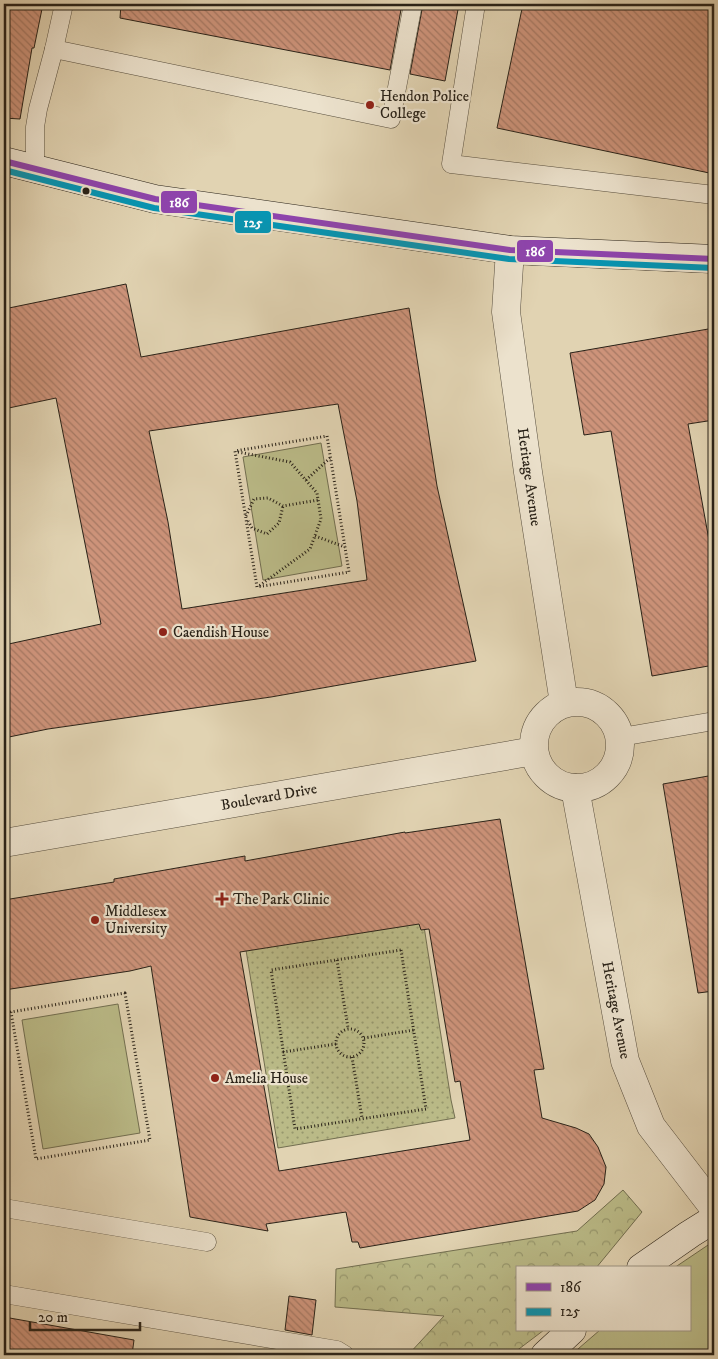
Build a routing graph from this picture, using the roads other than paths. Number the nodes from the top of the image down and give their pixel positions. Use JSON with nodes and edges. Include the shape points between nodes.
{"nodes":[{"id":1,"x":64,"y":4,"type":"edge"},
{"id":2,"x":413,"y":4,"type":"edge"},
{"id":3,"x":476,"y":4,"type":"edge"},
{"id":4,"x":54,"y":49,"type":"junction"},
{"id":5,"x":4,"y":161,"type":"edge"},
{"id":6,"x":35,"y":168,"type":"junction"},
{"id":7,"x":714,"y":195,"type":"edge"},
{"id":8,"x":510,"y":250,"type":"junction"},
{"id":9,"x":714,"y":258,"type":"edge"},
{"id":10,"x":564,"y":703,"type":"junction"},
{"id":11,"x":714,"y":721,"type":"edge"},
{"id":12,"x":621,"y":737,"type":"junction"},
{"id":13,"x":534,"y":752,"type":"junction"},
{"id":14,"x":574,"y":788,"type":"junction"},
{"id":15,"x":4,"y":843,"type":"edge"},
{"id":16,"x":4,"y":1208,"type":"edge"},
{"id":17,"x":714,"y":1208,"type":"edge"},
{"id":18,"x":714,"y":1219,"type":"edge"},
{"id":19,"x":207,"y":1242,"type":"dead end"},
{"id":20,"x":644,"y":1266,"type":"edge"},
{"id":21,"x":4,"y":1294,"type":"edge"},
{"id":22,"x":570,"y":1332,"type":"edge"},
{"id":23,"x":345,"y":1355,"type":"edge"},
{"id":24,"x":545,"y":1355,"type":"edge"}],
"edges":[{"from":1,"to":4,"type":"lane"},
{"from":2,"to":4,"type":"lane","via":[[391,120]]},
{"from":3,"to":7,"type":"lane","via":[[451,164]]},
{"from":4,"to":6,"type":"lane","via":[[35,126]]},
{"from":5,"to":6,"type":"street"},
{"from":6,"to":8,"type":"street","via":[[155,199]]},
{"from":8,"to":9,"type":"street"},
{"from":8,"to":10,"type":"street","name":"Heritage Avenue","via":[[506,312]]},
{"from":10,"to":12,"type":"street","via":[[580,701],[595,704],[616,722]]},
{"from":10,"to":13,"type":"street","via":[[549,711],[539,723],[534,737]]},
{"from":11,"to":12,"type":"lane"},
{"from":12,"to":14,"type":"street","via":[[620,756],[614,770],[602,781]]},
{"from":13,"to":14,"type":"street","via":[[548,777],[559,785]]},
{"from":13,"to":15,"type":"street","name":"Boulevard Drive"},
{"from":14,"to":17,"type":"street","name":"Heritage Avenue","via":[[625,1061],[651,1126]]},
{"from":16,"to":19,"type":"lane"},
{"from":18,"to":20,"type":"street"},
{"from":21,"to":23,"type":"lane","via":[[338,1350]]},
{"from":22,"to":24,"type":"street"}]}
